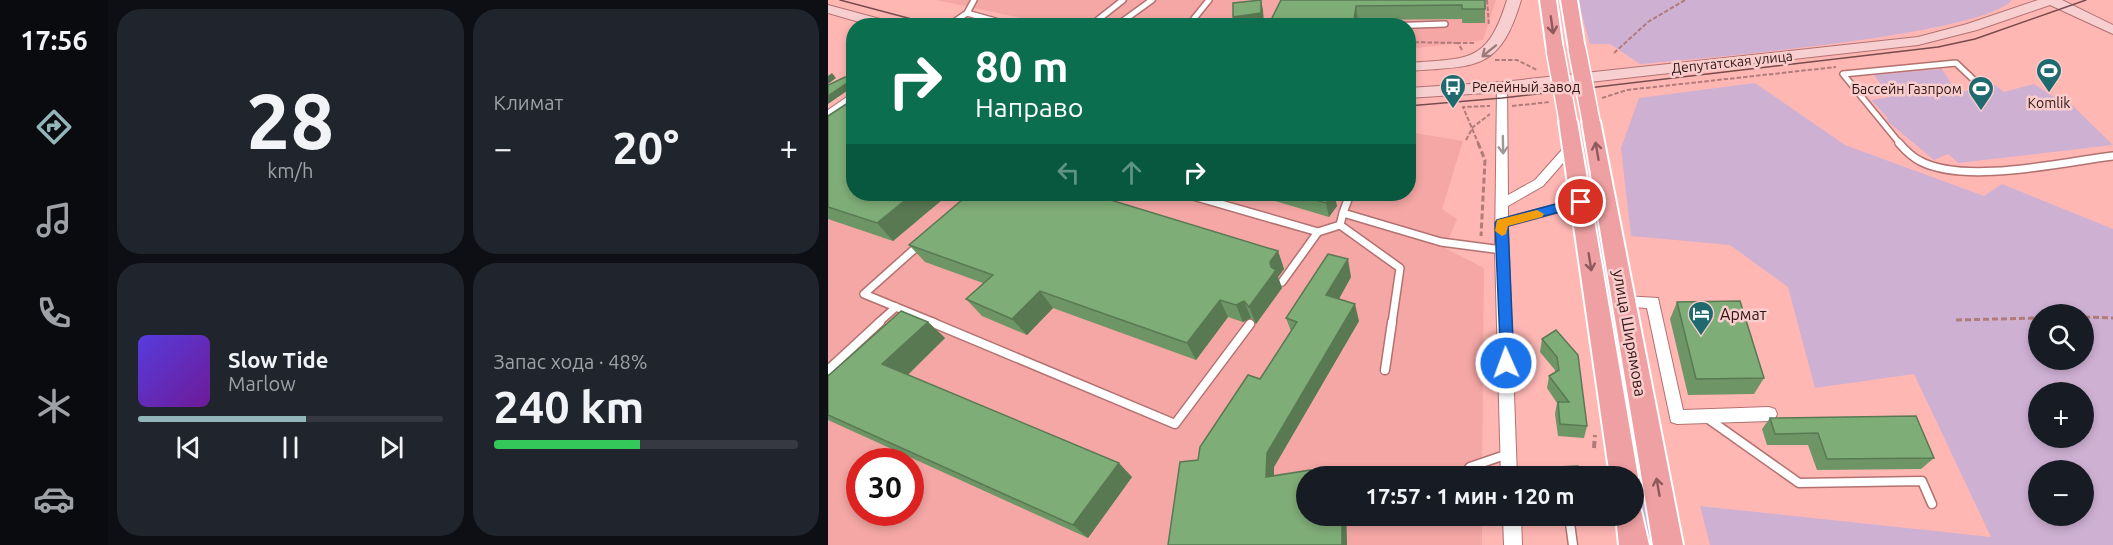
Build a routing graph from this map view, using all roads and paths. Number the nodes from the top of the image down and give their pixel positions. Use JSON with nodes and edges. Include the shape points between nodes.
{"nodes":[{"id":1,"x":974,"y":0,"type":"edge"},
{"id":2,"x":1123,"y":0,"type":"edge"},
{"id":3,"x":1152,"y":0,"type":"edge"},
{"id":4,"x":1209,"y":0,"type":"edge"},
{"id":5,"x":1487,"y":0,"type":"edge"},
{"id":6,"x":1514,"y":0,"type":"edge"},
{"id":7,"x":1548,"y":0,"type":"edge"},
{"id":8,"x":1569,"y":0,"type":"edge"},
{"id":9,"x":1685,"y":0,"type":"edge"},
{"id":10,"x":2051,"y":0,"type":"edge"},
{"id":11,"x":828,"y":9,"type":"edge"},
{"id":12,"x":967,"y":13,"type":"junction"},
{"id":13,"x":861,"y":18,"type":"edge"},
{"id":14,"x":960,"y":18,"type":"edge"},
{"id":15,"x":985,"y":18,"type":"edge"},
{"id":16,"x":1100,"y":18,"type":"edge"},
{"id":17,"x":1127,"y":18,"type":"edge"},
{"id":18,"x":1194,"y":18,"type":"edge"},
{"id":19,"x":1445,"y":24,"type":"dead end"},
{"id":20,"x":1416,"y":25,"type":"edge"},
{"id":21,"x":2113,"y":30,"type":"edge"},
{"id":22,"x":1489,"y":31,"type":"dead end"},
{"id":23,"x":1416,"y":42,"type":"edge"},
{"id":24,"x":1458,"y":43,"type":"junction"},
{"id":25,"x":1480,"y":43,"type":"dead end"},
{"id":26,"x":1614,"y":53,"type":"dead end"},
{"id":27,"x":1468,"y":61,"type":"junction"},
{"id":28,"x":1416,"y":66,"type":"edge"},
{"id":29,"x":1839,"y":67,"type":"dead end"},
{"id":30,"x":1542,"y":73,"type":"dead end"},
{"id":31,"x":1976,"y":81,"type":"dead end"},
{"id":32,"x":1502,"y":87,"type":"junction"},
{"id":33,"x":1416,"y":92,"type":"edge"},
{"id":34,"x":1602,"y":98,"type":"dead end"},
{"id":35,"x":846,"y":102,"type":"edge"},
{"id":36,"x":1511,"y":106,"type":"dead end"},
{"id":37,"x":828,"y":115,"type":"edge"},
{"id":38,"x":1572,"y":115,"type":"junction"},
{"id":39,"x":1473,"y":127,"type":"junction"},
{"id":40,"x":1466,"y":140,"type":"dead end"},
{"id":41,"x":1572,"y":146,"type":"junction"},
{"id":42,"x":2113,"y":156,"type":"edge"},
{"id":43,"x":1602,"y":179,"type":"junction"},
{"id":44,"x":1579,"y":191,"type":"junction"},
{"id":45,"x":1210,"y":201,"type":"edge"},
{"id":46,"x":1347,"y":201,"type":"edge"},
{"id":47,"x":1503,"y":203,"type":"junction"},
{"id":48,"x":1343,"y":213,"type":"junction"},
{"id":49,"x":1502,"y":223,"type":"junction"},
{"id":50,"x":1340,"y":225,"type":"junction"},
{"id":51,"x":1318,"y":232,"type":"junction"},
{"id":52,"x":924,"y":240,"type":"edge"},
{"id":53,"x":1480,"y":250,"type":"junction"},
{"id":54,"x":1502,"y":250,"type":"junction"},
{"id":55,"x":1282,"y":282,"type":"dead end"},
{"id":56,"x":1624,"y":302,"type":"junction"},
{"id":57,"x":896,"y":307,"type":"junction"},
{"id":58,"x":2094,"y":317,"type":"edge"},
{"id":59,"x":2028,"y":318,"type":"edge"},
{"id":60,"x":2113,"y":318,"type":"edge"},
{"id":61,"x":1956,"y":320,"type":"dead end"},
{"id":62,"x":1250,"y":324,"type":"dead end"},
{"id":63,"x":828,"y":369,"type":"edge"},
{"id":64,"x":1385,"y":370,"type":"dead end"},
{"id":65,"x":1769,"y":414,"type":"dead end"},
{"id":66,"x":1705,"y":416,"type":"junction"},
{"id":67,"x":1510,"y":453,"type":"junction"},
{"id":68,"x":1473,"y":466,"type":"edge"},
{"id":69,"x":1509,"y":466,"type":"edge"},
{"id":70,"x":1621,"y":466,"type":"edge"},
{"id":71,"x":1932,"y":504,"type":"dead end"},
{"id":72,"x":1513,"y":526,"type":"edge"},
{"id":73,"x":1570,"y":526,"type":"edge"},
{"id":74,"x":1631,"y":526,"type":"edge"},
{"id":75,"x":1514,"y":545,"type":"edge"},
{"id":76,"x":1573,"y":545,"type":"edge"},
{"id":77,"x":1634,"y":545,"type":"edge"},
{"id":78,"x":1668,"y":545,"type":"edge"}],
"edges":[{"from":1,"to":12,"type":"lane"},
{"from":2,"to":16,"type":"lane"},
{"from":3,"to":17,"type":"lane"},
{"from":4,"to":18,"type":"lane"},
{"from":5,"to":22,"type":"path"},
{"from":6,"to":27,"type":"main road","one_way":true,"via":[[1506,30],[1496,47],[1484,57]]},
{"from":7,"to":38,"type":"main road","one_way":true,"bridge":true,"via":[[1555,50]]},
{"from":8,"to":38,"type":"main road","bridge":true,"via":[[1577,49]]},
{"from":9,"to":26,"type":"path","via":[[1647,22]]},
{"from":10,"to":21,"type":"main road"},
{"from":10,"to":32,"type":"main road","name":"Депутатская улица","via":[[1918,41]]},
{"from":11,"to":13,"type":"main road"},
{"from":12,"to":14,"type":"lane"},
{"from":12,"to":15,"type":"lane"},
{"from":19,"to":20,"type":"lane"},
{"from":23,"to":24,"type":"path"},
{"from":24,"to":25,"type":"path"},
{"from":24,"to":27,"type":"path"},
{"from":27,"to":28,"type":"main road"},
{"from":27,"to":30,"type":"path","via":[[1470,64],[1517,60]]},
{"from":29,"to":34,"type":"path","via":[[1627,90]]},
{"from":31,"to":42,"type":"lane","via":[[1956,63],[1843,74],[1909,153],[1934,168],[1969,172]]},
{"from":32,"to":33,"type":"main road","name":"Депутатская улица"},
{"from":32,"to":47,"type":"street","one_way":true},
{"from":35,"to":37,"type":"street"},
{"from":36,"to":38,"type":"path"},
{"from":38,"to":41,"type":"main road","name":"улица Ширямова"},
{"from":43,"to":38,"type":"main road","name":"улица Ширямова","one_way":true},
{"from":39,"to":39,"type":"path","via":[[1481,120],[1498,107],[1462,107]]},
{"from":39,"to":40,"type":"path"},
{"from":39,"to":53,"type":"path","via":[[1485,160]]},
{"from":41,"to":44,"type":"main road","name":"улица Ширямова"},
{"from":41,"to":47,"type":"street","via":[[1539,183]]},
{"from":43,"to":44,"type":"main road"},
{"from":43,"to":56,"type":"main road","name":"улица Ширямова"},
{"from":44,"to":49,"type":"street"},
{"from":44,"to":70,"type":"main road","name":"улица Ширямова","one_way":true},
{"from":45,"to":51,"type":"lane"},
{"from":46,"to":48,"type":"lane"},
{"from":47,"to":49,"type":"street"},
{"from":48,"to":50,"type":"lane"},
{"from":48,"to":53,"type":"lane"},
{"from":49,"to":54,"type":"street"},
{"from":50,"to":51,"type":"lane"},
{"from":50,"to":64,"type":"lane","via":[[1400,268]]},
{"from":51,"to":55,"type":"lane"},
{"from":52,"to":57,"type":"lane","via":[[864,294]]},
{"from":53,"to":54,"type":"lane"},
{"from":54,"to":67,"type":"street"},
{"from":56,"to":66,"type":"street","via":[[1653,302],[1677,417]]},
{"from":78,"to":56,"type":"main road","name":"улица Ширямова","one_way":true},
{"from":57,"to":62,"type":"lane","via":[[1175,424]]},
{"from":57,"to":63,"type":"lane"},
{"from":58,"to":60,"type":"path"},
{"from":59,"to":61,"type":"path"},
{"from":65,"to":66,"type":"street"},
{"from":66,"to":71,"type":"lane","via":[[1799,483],[1922,481]]},
{"from":67,"to":68,"type":"lane"},
{"from":67,"to":69,"type":"street"},
{"from":72,"to":75,"type":"street"},
{"from":73,"to":76,"type":"lane"},
{"from":74,"to":77,"type":"main road"}]}
